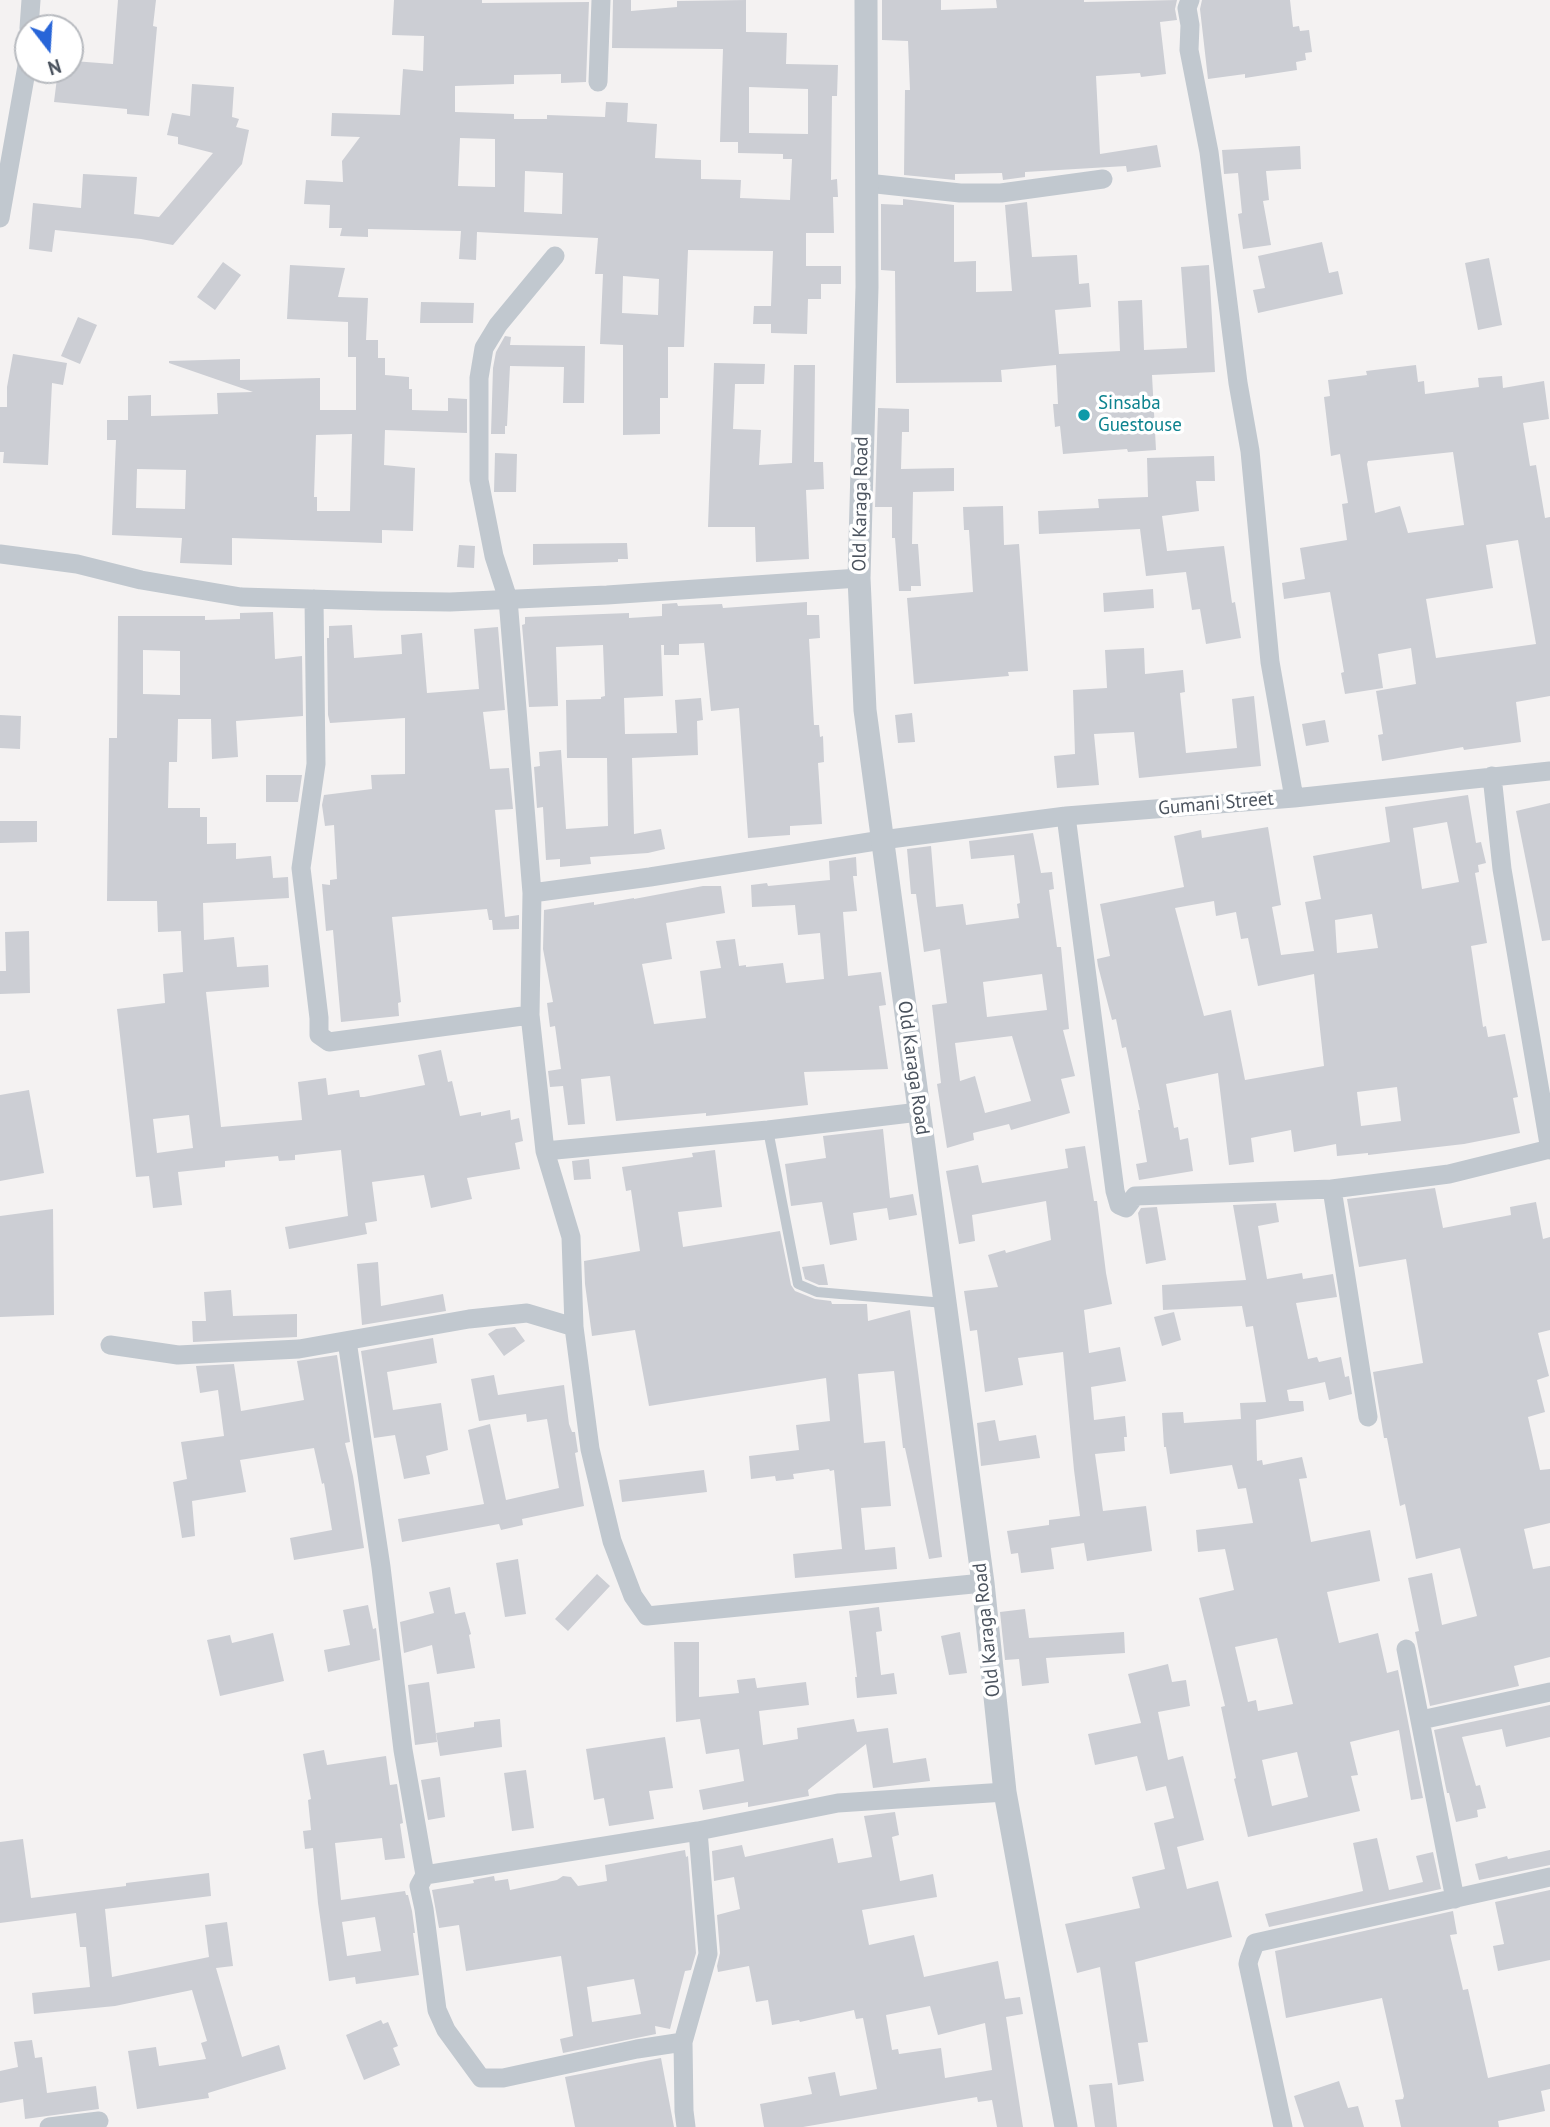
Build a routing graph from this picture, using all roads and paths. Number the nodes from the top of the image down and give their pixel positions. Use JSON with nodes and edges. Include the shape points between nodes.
{"nodes":[{"id":1,"x":601,"y":0,"type":"edge"},
{"id":2,"x":866,"y":0,"type":"edge"},
{"id":3,"x":1190,"y":0,"type":"edge"},
{"id":4,"x":598,"y":82,"type":"dead end"},
{"id":5,"x":24,"y":84,"type":"edge"},
{"id":6,"x":1103,"y":179,"type":"dead end"},
{"id":7,"x":867,"y":183,"type":"junction"},
{"id":8,"x":0,"y":218,"type":"edge"},
{"id":9,"x":555,"y":256,"type":"dead end"},
{"id":10,"x":0,"y":554,"type":"edge"},
{"id":11,"x":859,"y":578,"type":"junction"},
{"id":12,"x":314,"y":599,"type":"junction"},
{"id":13,"x":508,"y":600,"type":"junction"},
{"id":14,"x":1550,"y":771,"type":"edge"},
{"id":15,"x":1492,"y":776,"type":"junction"},
{"id":16,"x":1294,"y":798,"type":"junction"},
{"id":17,"x":1066,"y":816,"type":"junction"},
{"id":18,"x":881,"y":840,"type":"junction"},
{"id":19,"x":532,"y":893,"type":"junction"},
{"id":20,"x":530,"y":1015,"type":"junction"},
{"id":21,"x":919,"y":1112,"type":"junction"},
{"id":22,"x":768,"y":1130,"type":"junction"},
{"id":23,"x":1550,"y":1149,"type":"edge"},
{"id":24,"x":545,"y":1151,"type":"junction"},
{"id":25,"x":1332,"y":1189,"type":"junction"},
{"id":26,"x":945,"y":1303,"type":"junction"},
{"id":27,"x":574,"y":1327,"type":"junction"},
{"id":28,"x":347,"y":1341,"type":"junction"},
{"id":29,"x":110,"y":1345,"type":"dead end"},
{"id":30,"x":1367,"y":1416,"type":"dead end"},
{"id":31,"x":983,"y":1583,"type":"junction"},
{"id":32,"x":1406,"y":1649,"type":"dead end"},
{"id":33,"x":1550,"y":1692,"type":"edge"},
{"id":34,"x":1421,"y":1720,"type":"junction"},
{"id":35,"x":1005,"y":1792,"type":"junction"},
{"id":36,"x":698,"y":1831,"type":"junction"},
{"id":37,"x":425,"y":1875,"type":"junction"},
{"id":38,"x":1550,"y":1877,"type":"edge"},
{"id":39,"x":1455,"y":1899,"type":"junction"},
{"id":40,"x":683,"y":2042,"type":"junction"},
{"id":41,"x":99,"y":2122,"type":"dead end"},
{"id":42,"x":49,"y":2127,"type":"edge"},
{"id":43,"x":686,"y":2127,"type":"edge"},
{"id":44,"x":1066,"y":2127,"type":"edge"},
{"id":45,"x":1283,"y":2127,"type":"edge"}],
"edges":[{"from":1,"to":4,"type":"street"},
{"from":2,"to":7,"type":"street","name":"Old Karaga Road"},
{"from":3,"to":16,"type":"street","via":[[1189,50],[1209,152],[1250,451],[1270,662]]},
{"from":5,"to":8,"type":"street"},
{"from":6,"to":7,"type":"street","via":[[1000,193]]},
{"from":7,"to":11,"type":"street","name":"Old Karaga Road"},
{"from":9,"to":13,"type":"street","via":[[498,325],[484,348],[479,378],[479,480]]},
{"from":10,"to":12,"type":"street","via":[[77,564],[241,597]]},
{"from":11,"to":13,"type":"street"},
{"from":11,"to":18,"type":"street","name":"Old Karaga Road","via":[[865,710]]},
{"from":12,"to":13,"type":"street"},
{"from":12,"to":20,"type":"street","via":[[316,764],[301,868],[319,1035],[329,1042]]},
{"from":13,"to":19,"type":"street"},
{"from":14,"to":15,"type":"street","name":"Gumani Street"},
{"from":15,"to":16,"type":"street","name":"Gumani Street"},
{"from":15,"to":23,"type":"street","via":[[1502,869]]},
{"from":16,"to":17,"type":"street","name":"Gumani Street"},
{"from":17,"to":18,"type":"street","name":"Gumani Street"},
{"from":17,"to":25,"type":"street","via":[[1119,1205],[1126,1208],[1135,1196]]},
{"from":18,"to":19,"type":"street","name":"Gumani Street"},
{"from":18,"to":21,"type":"street","name":"Old Karaga Road"},
{"from":19,"to":20,"type":"street"},
{"from":20,"to":24,"type":"street"},
{"from":21,"to":22,"type":"street"},
{"from":21,"to":26,"type":"street","name":"Old Karaga Road"},
{"from":22,"to":24,"type":"street"},
{"from":22,"to":26,"type":"lane","via":[[798,1284],[817,1292]]},
{"from":23,"to":25,"type":"street","via":[[1449,1174]]},
{"from":24,"to":27,"type":"street","via":[[570,1237]]},
{"from":25,"to":30,"type":"street"},
{"from":26,"to":31,"type":"street","name":"Old Karaga Road"},
{"from":27,"to":28,"type":"street","via":[[527,1313]]},
{"from":27,"to":31,"type":"street","via":[[590,1449],[612,1541],[633,1596],[647,1616]]},
{"from":28,"to":29,"type":"street","via":[[299,1349],[178,1354]]},
{"from":28,"to":37,"type":"street","via":[[403,1750]]},
{"from":31,"to":35,"type":"street","name":"Old Karaga Road"},
{"from":32,"to":34,"type":"street"},
{"from":33,"to":34,"type":"street"},
{"from":34,"to":39,"type":"street"},
{"from":35,"to":36,"type":"street","via":[[838,1803]]},
{"from":35,"to":44,"type":"street","name":"Old Karaga Road"},
{"from":36,"to":37,"type":"street"},
{"from":36,"to":40,"type":"street","via":[[708,1954]]},
{"from":37,"to":40,"type":"street","via":[[419,1886],[437,2010],[481,2078],[503,2078]]},
{"from":38,"to":39,"type":"street"},
{"from":39,"to":45,"type":"street","via":[[1255,1943],[1248,1964]]},
{"from":40,"to":43,"type":"street"},
{"from":41,"to":42,"type":"street"}]}
